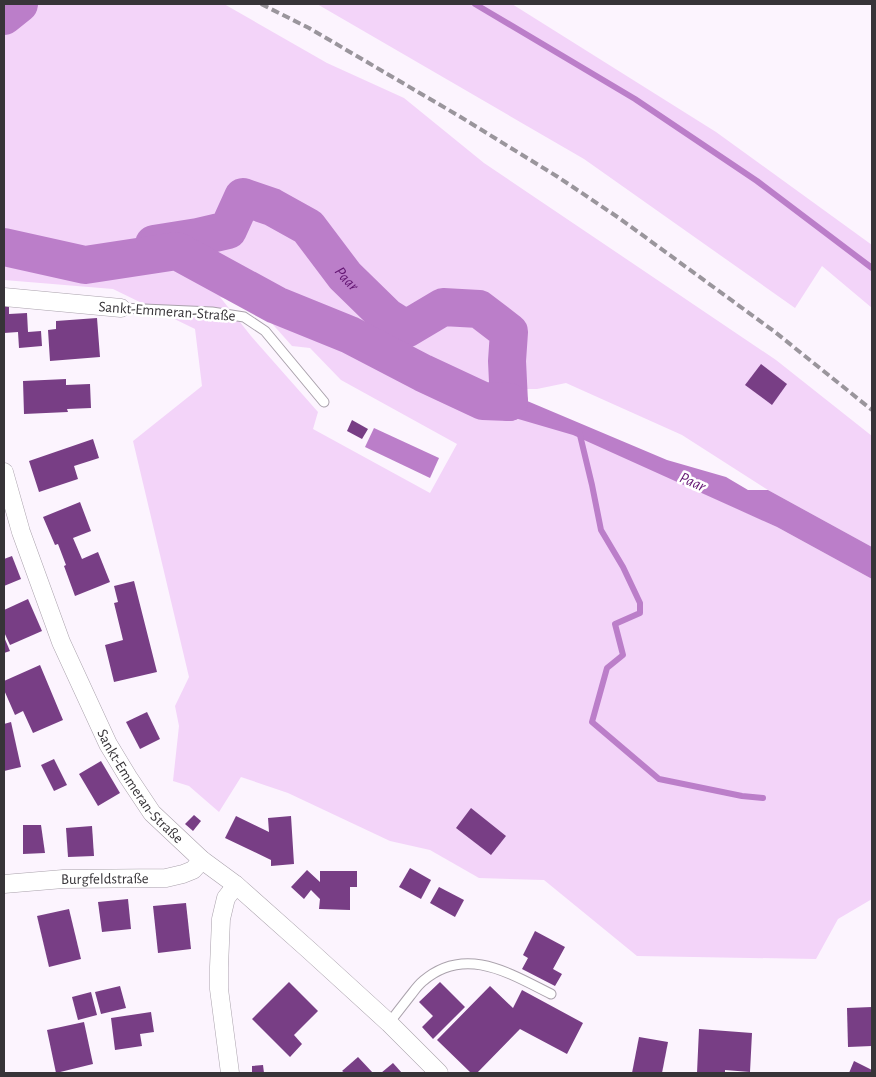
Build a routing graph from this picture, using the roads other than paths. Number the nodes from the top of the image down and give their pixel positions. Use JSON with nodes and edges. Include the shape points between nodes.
{"nodes":[{"id":1,"x":4,"y":297,"type":"edge"},
{"id":2,"x":121,"y":308,"type":"joint"},
{"id":3,"x":324,"y":402,"type":"dead end"},
{"id":4,"x":4,"y":472,"type":"edge"},
{"id":5,"x":202,"y":860,"type":"junction"},
{"id":6,"x":4,"y":884,"type":"edge"},
{"id":7,"x":236,"y":884,"type":"junction"},
{"id":8,"x":551,"y":994,"type":"dead end"},
{"id":9,"x":388,"y":1023,"type":"junction"},
{"id":10,"x":230,"y":1073,"type":"edge"},
{"id":11,"x":439,"y":1073,"type":"edge"}],
"edges":[{"from":1,"to":2,"type":"street","name":"Sankt-Emmeran-Straße"},
{"from":2,"to":3,"type":"lane","name":"Sankt-Emmeran-Straße","via":[[212,312],[244,317],[265,331]]},
{"from":4,"to":5,"type":"street","name":"Sankt-Emmeran-Straße","via":[[21,532],[61,642],[108,744],[152,813]]},
{"from":5,"to":6,"type":"street","name":"Burgfeldstraße","via":[[193,870],[166,878],[63,879]]},
{"from":5,"to":7,"type":"street","name":"Sankt-Emmeran-Straße"},
{"from":7,"to":9,"type":"street","name":"Sankt-Emmeran-Straße"},
{"from":7,"to":10,"type":"street","via":[[226,898],[221,919],[219,967]]},
{"from":8,"to":9,"type":"lane","via":[[508,972],[460,963],[439,970],[422,982]]},
{"from":9,"to":11,"type":"street","name":"Sankt-Emmeran-Straße"}]}
